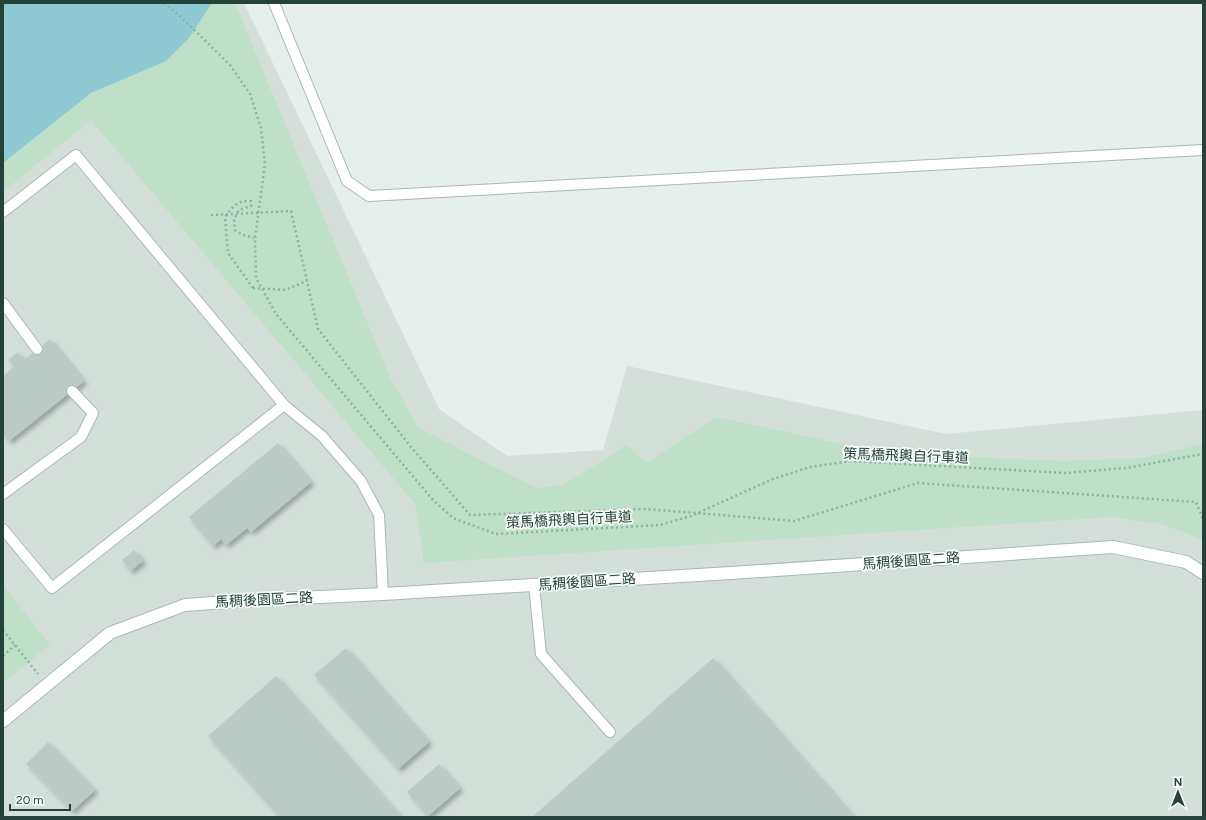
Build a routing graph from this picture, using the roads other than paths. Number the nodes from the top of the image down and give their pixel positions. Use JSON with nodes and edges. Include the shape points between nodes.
{"nodes":[{"id":1,"x":274,"y":3,"type":"edge"},
{"id":2,"x":1203,"y":150,"type":"edge"},
{"id":3,"x":3,"y":212,"type":"edge"},
{"id":4,"x":3,"y":303,"type":"edge"},
{"id":5,"x":37,"y":349,"type":"dead end"},
{"id":6,"x":72,"y":391,"type":"dead end"},
{"id":7,"x":284,"y":405,"type":"junction"},
{"id":8,"x":3,"y":494,"type":"edge"},
{"id":9,"x":3,"y":529,"type":"edge"},
{"id":10,"x":1203,"y":573,"type":"edge"},
{"id":11,"x":534,"y":585,"type":"junction"},
{"id":12,"x":383,"y":594,"type":"junction"},
{"id":13,"x":3,"y":721,"type":"edge"},
{"id":14,"x":610,"y":732,"type":"dead end"}],
"edges":[{"from":1,"to":2,"type":"lane","via":[[347,181],[369,196]]},
{"from":3,"to":7,"type":"lane","via":[[76,155]]},
{"from":4,"to":5,"type":"lane"},
{"from":6,"to":8,"type":"lane","via":[[93,413],[81,436]]},
{"from":7,"to":9,"type":"lane","via":[[52,588]]},
{"from":7,"to":12,"type":"lane","via":[[322,436],[361,481],[379,515]]},
{"from":10,"to":11,"type":"street","name":"馬稠後園區二路","via":[[1186,562],[1113,547]]},
{"from":11,"to":12,"type":"street","name":"馬稠後園區二路"},
{"from":11,"to":14,"type":"lane","via":[[541,654]]},
{"from":12,"to":13,"type":"street","name":"馬稠後園區二路","via":[[185,605],[110,633]]}]}
